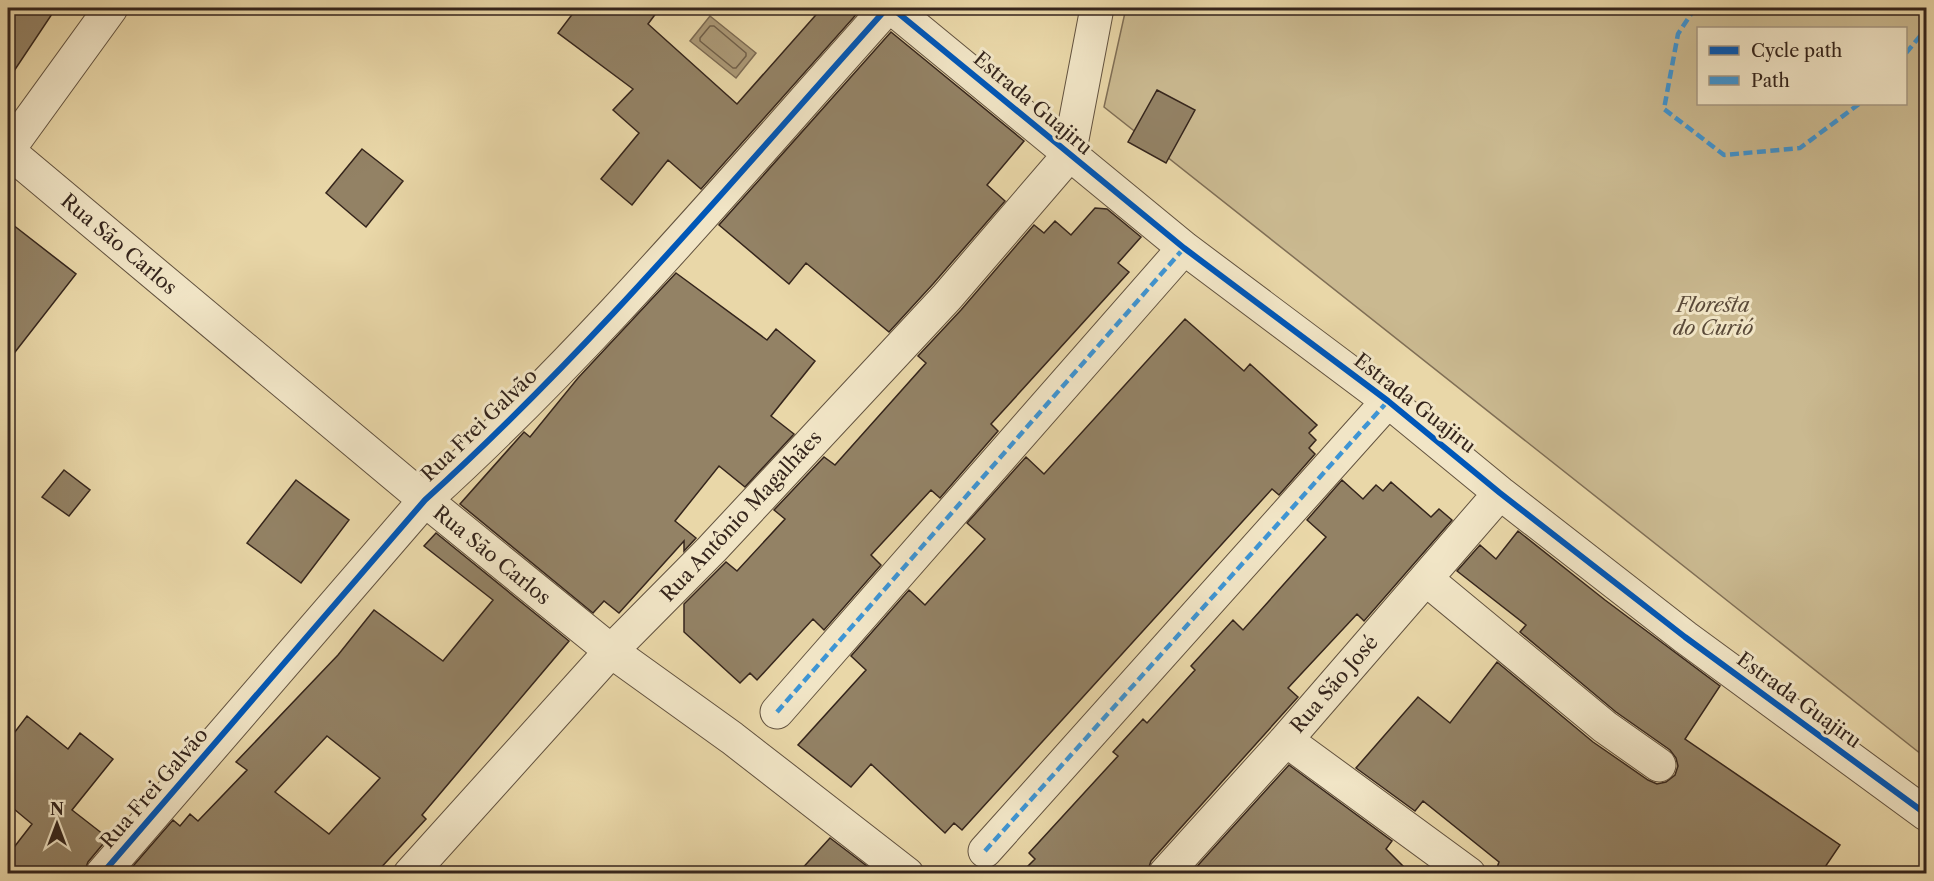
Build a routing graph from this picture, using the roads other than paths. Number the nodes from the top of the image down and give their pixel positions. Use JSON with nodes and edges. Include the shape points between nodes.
{"nodes":[{"id":1,"x":111,"y":8,"type":"edge"},
{"id":2,"x":887,"y":8,"type":"edge"},
{"id":3,"x":892,"y":8,"type":"edge"},
{"id":4,"x":1097,"y":8,"type":"edge"},
{"id":5,"x":8,"y":151,"type":"edge"},
{"id":6,"x":1069,"y":155,"type":"junction"},
{"id":7,"x":1184,"y":248,"type":"junction"},
{"id":8,"x":1388,"y":401,"type":"junction"},
{"id":9,"x":1500,"y":493,"type":"junction"},
{"id":10,"x":425,"y":500,"type":"junction"},
{"id":11,"x":1426,"y":579,"type":"junction"},
{"id":12,"x":610,"y":651,"type":"junction"},
{"id":13,"x":777,"y":712,"type":"dead end"},
{"id":14,"x":1287,"y":740,"type":"junction"},
{"id":15,"x":1659,"y":765,"type":"dead end"},
{"id":16,"x":1926,"y":814,"type":"edge"},
{"id":17,"x":985,"y":851,"type":"dead end"},
{"id":18,"x":102,"y":873,"type":"edge"},
{"id":19,"x":410,"y":873,"type":"edge"},
{"id":20,"x":907,"y":873,"type":"edge"},
{"id":21,"x":1165,"y":873,"type":"edge"},
{"id":22,"x":1469,"y":873,"type":"edge"}],
"edges":[{"from":1,"to":5,"type":"street"},
{"from":2,"to":10,"type":"street","name":"Rua Frei Galvão","via":[[531,400]]},
{"from":3,"to":6,"type":"street","name":"Estrada Guajiru"},
{"from":4,"to":6,"type":"street"},
{"from":5,"to":10,"type":"street","name":"Rua São Carlos"},
{"from":6,"to":7,"type":"street","name":"Estrada Guajiru"},
{"from":6,"to":12,"type":"street","name":"Rua Antônio Magalhães","via":[[946,297],[712,549]]},
{"from":7,"to":8,"type":"street","name":"Estrada Guajiru"},
{"from":7,"to":13,"type":"street"},
{"from":8,"to":9,"type":"street","name":"Estrada Guajiru"},
{"from":8,"to":17,"type":"street"},
{"from":9,"to":11,"type":"street","name":"Rua São José"},
{"from":9,"to":16,"type":"street","name":"Estrada Guajiru","via":[[1685,637]]},
{"from":10,"to":12,"type":"street","name":"Rua São Carlos"},
{"from":10,"to":18,"type":"street","name":"Rua Frei Galvão"},
{"from":11,"to":14,"type":"street","name":"Rua São José"},
{"from":11,"to":15,"type":"street","via":[[1605,726]]},
{"from":12,"to":19,"type":"street","name":"Rua Antônio Magalhães"},
{"from":12,"to":20,"type":"street","name":"Rua São Carlos","via":[[732,738]]},
{"from":14,"to":21,"type":"street","name":"Rua São José"},
{"from":14,"to":22,"type":"street"}]}
